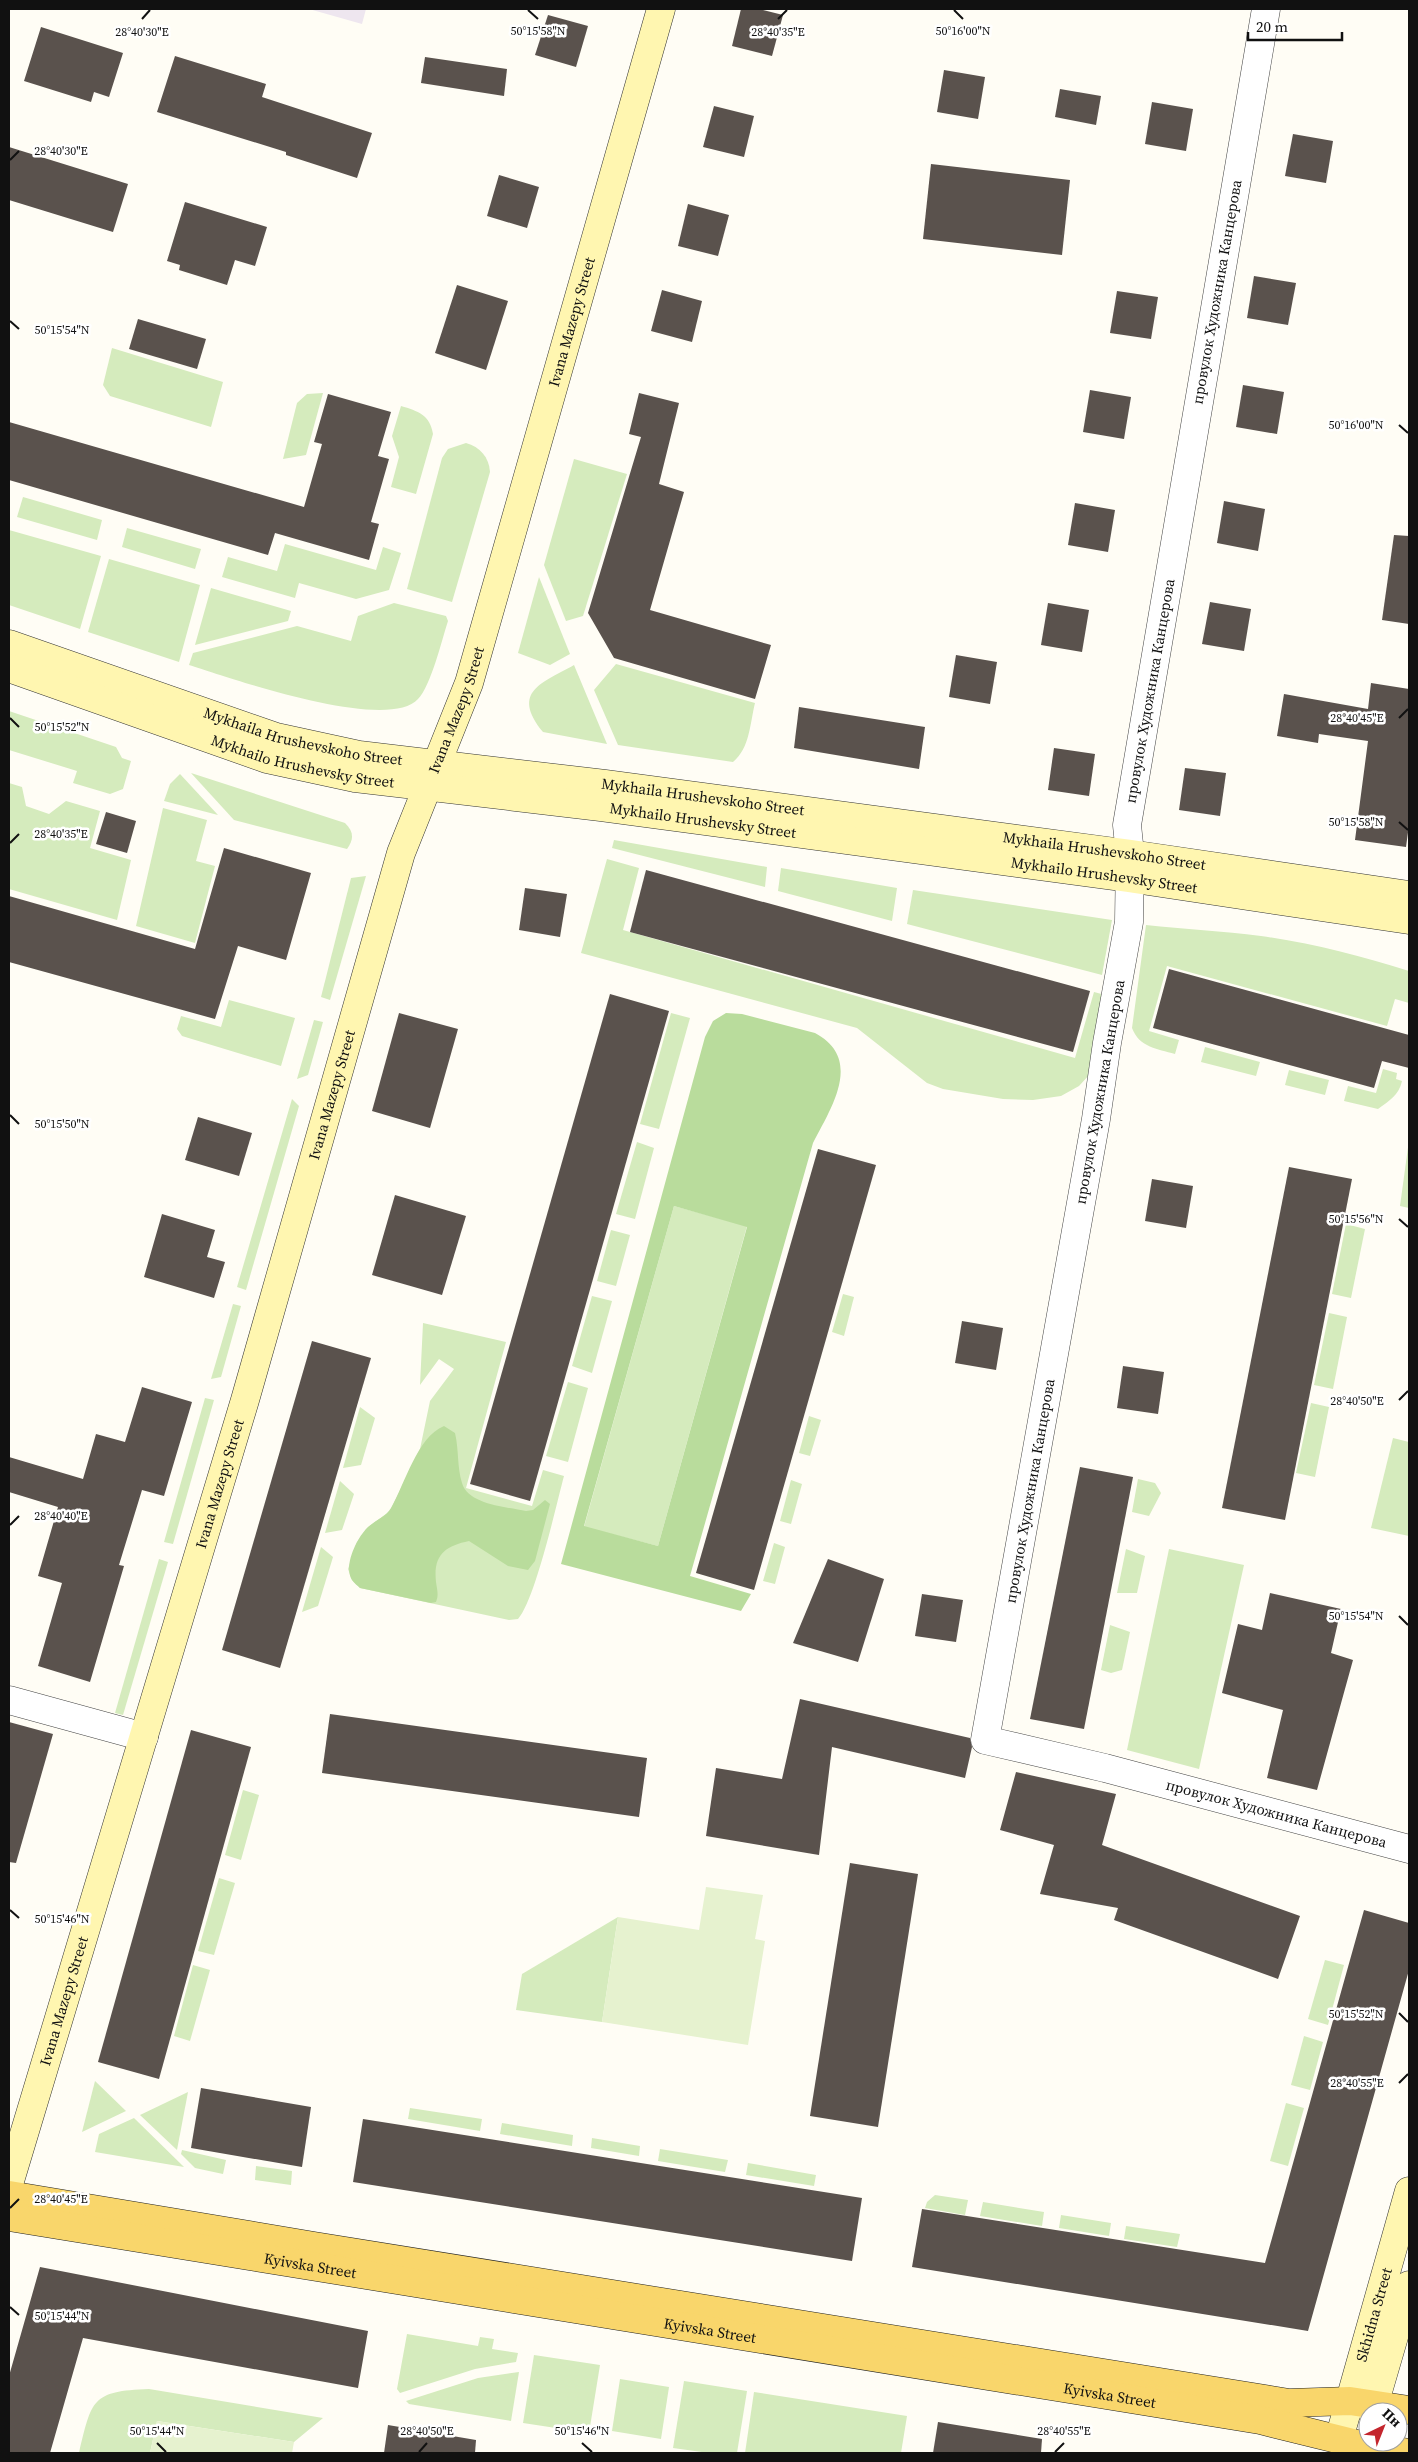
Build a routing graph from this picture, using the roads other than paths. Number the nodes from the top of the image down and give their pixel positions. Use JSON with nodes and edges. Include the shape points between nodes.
{"nodes":[{"id":1,"x":661,"y":9,"type":"edge"},
{"id":2,"x":1266,"y":9,"type":"edge"},
{"id":3,"x":9,"y":644,"type":"edge"},
{"id":4,"x":9,"y":668,"type":"edge"},
{"id":5,"x":432,"y":775,"type":"junction"},
{"id":6,"x":1129,"y":866,"type":"junction"},
{"id":7,"x":1409,"y":896,"type":"edge"},
{"id":8,"x":1409,"y":920,"type":"edge"},
{"id":9,"x":9,"y":1700,"type":"edge"},
{"id":10,"x":144,"y":1738,"type":"junction"},
{"id":11,"x":1409,"y":1849,"type":"edge"},
{"id":12,"x":9,"y":2184,"type":"edge"},
{"id":13,"x":1409,"y":2191,"type":"edge"},
{"id":14,"x":9,"y":2195,"type":"edge"},
{"id":15,"x":9,"y":2217,"type":"edge"},
{"id":16,"x":1409,"y":2285,"type":"edge"},
{"id":17,"x":1365,"y":2402,"type":"edge"},
{"id":18,"x":1368,"y":2402,"type":"edge"},
{"id":19,"x":1358,"y":2420,"type":"edge"},
{"id":20,"x":1358,"y":2421,"type":"edge"}],
"edges":[{"from":1,"to":5,"type":"main road","name":"Ivana Mazepy Street","via":[[468,683]]},
{"from":2,"to":6,"type":"street","name":"провулок Художника Канцерова","via":[[1127,824]]},
{"from":3,"to":5,"type":"main road","name":"Mykhaila Hrushevskoho Street","via":[[276,737]]},
{"from":4,"to":5,"type":"main road","name":"Mykhailo Hrushevsky Street","via":[[267,759],[355,778]]},
{"from":5,"to":6,"type":"main road","name":"Mykhaila Hrushevskoho Street"},
{"from":5,"to":10,"type":"main road","name":"Ivana Mazepy Street","via":[[401,852],[248,1390]]},
{"from":6,"to":7,"type":"main road","name":"Mykhaila Hrushevskoho Street"},
{"from":6,"to":8,"type":"main road","name":"Mykhailo Hrushevsky Street"},
{"from":6,"to":11,"type":"street","name":"провулок Художника Канцерова","via":[[1129,922],[985,1740],[1105,1768]]},
{"from":9,"to":10,"type":"street"},
{"from":10,"to":12,"type":"main road","name":"Ivana Mazepy Street"},
{"from":13,"to":17,"type":"main road","name":"Skhidna Street"},
{"from":14,"to":19,"type":"main road","name":"Kyivska Street","via":[[1289,2403]]},
{"from":15,"to":20,"type":"main road","name":"Kyivska Street","via":[[1250,2418]]},
{"from":16,"to":18,"type":"main road","name":"Skhidna Street"}]}
